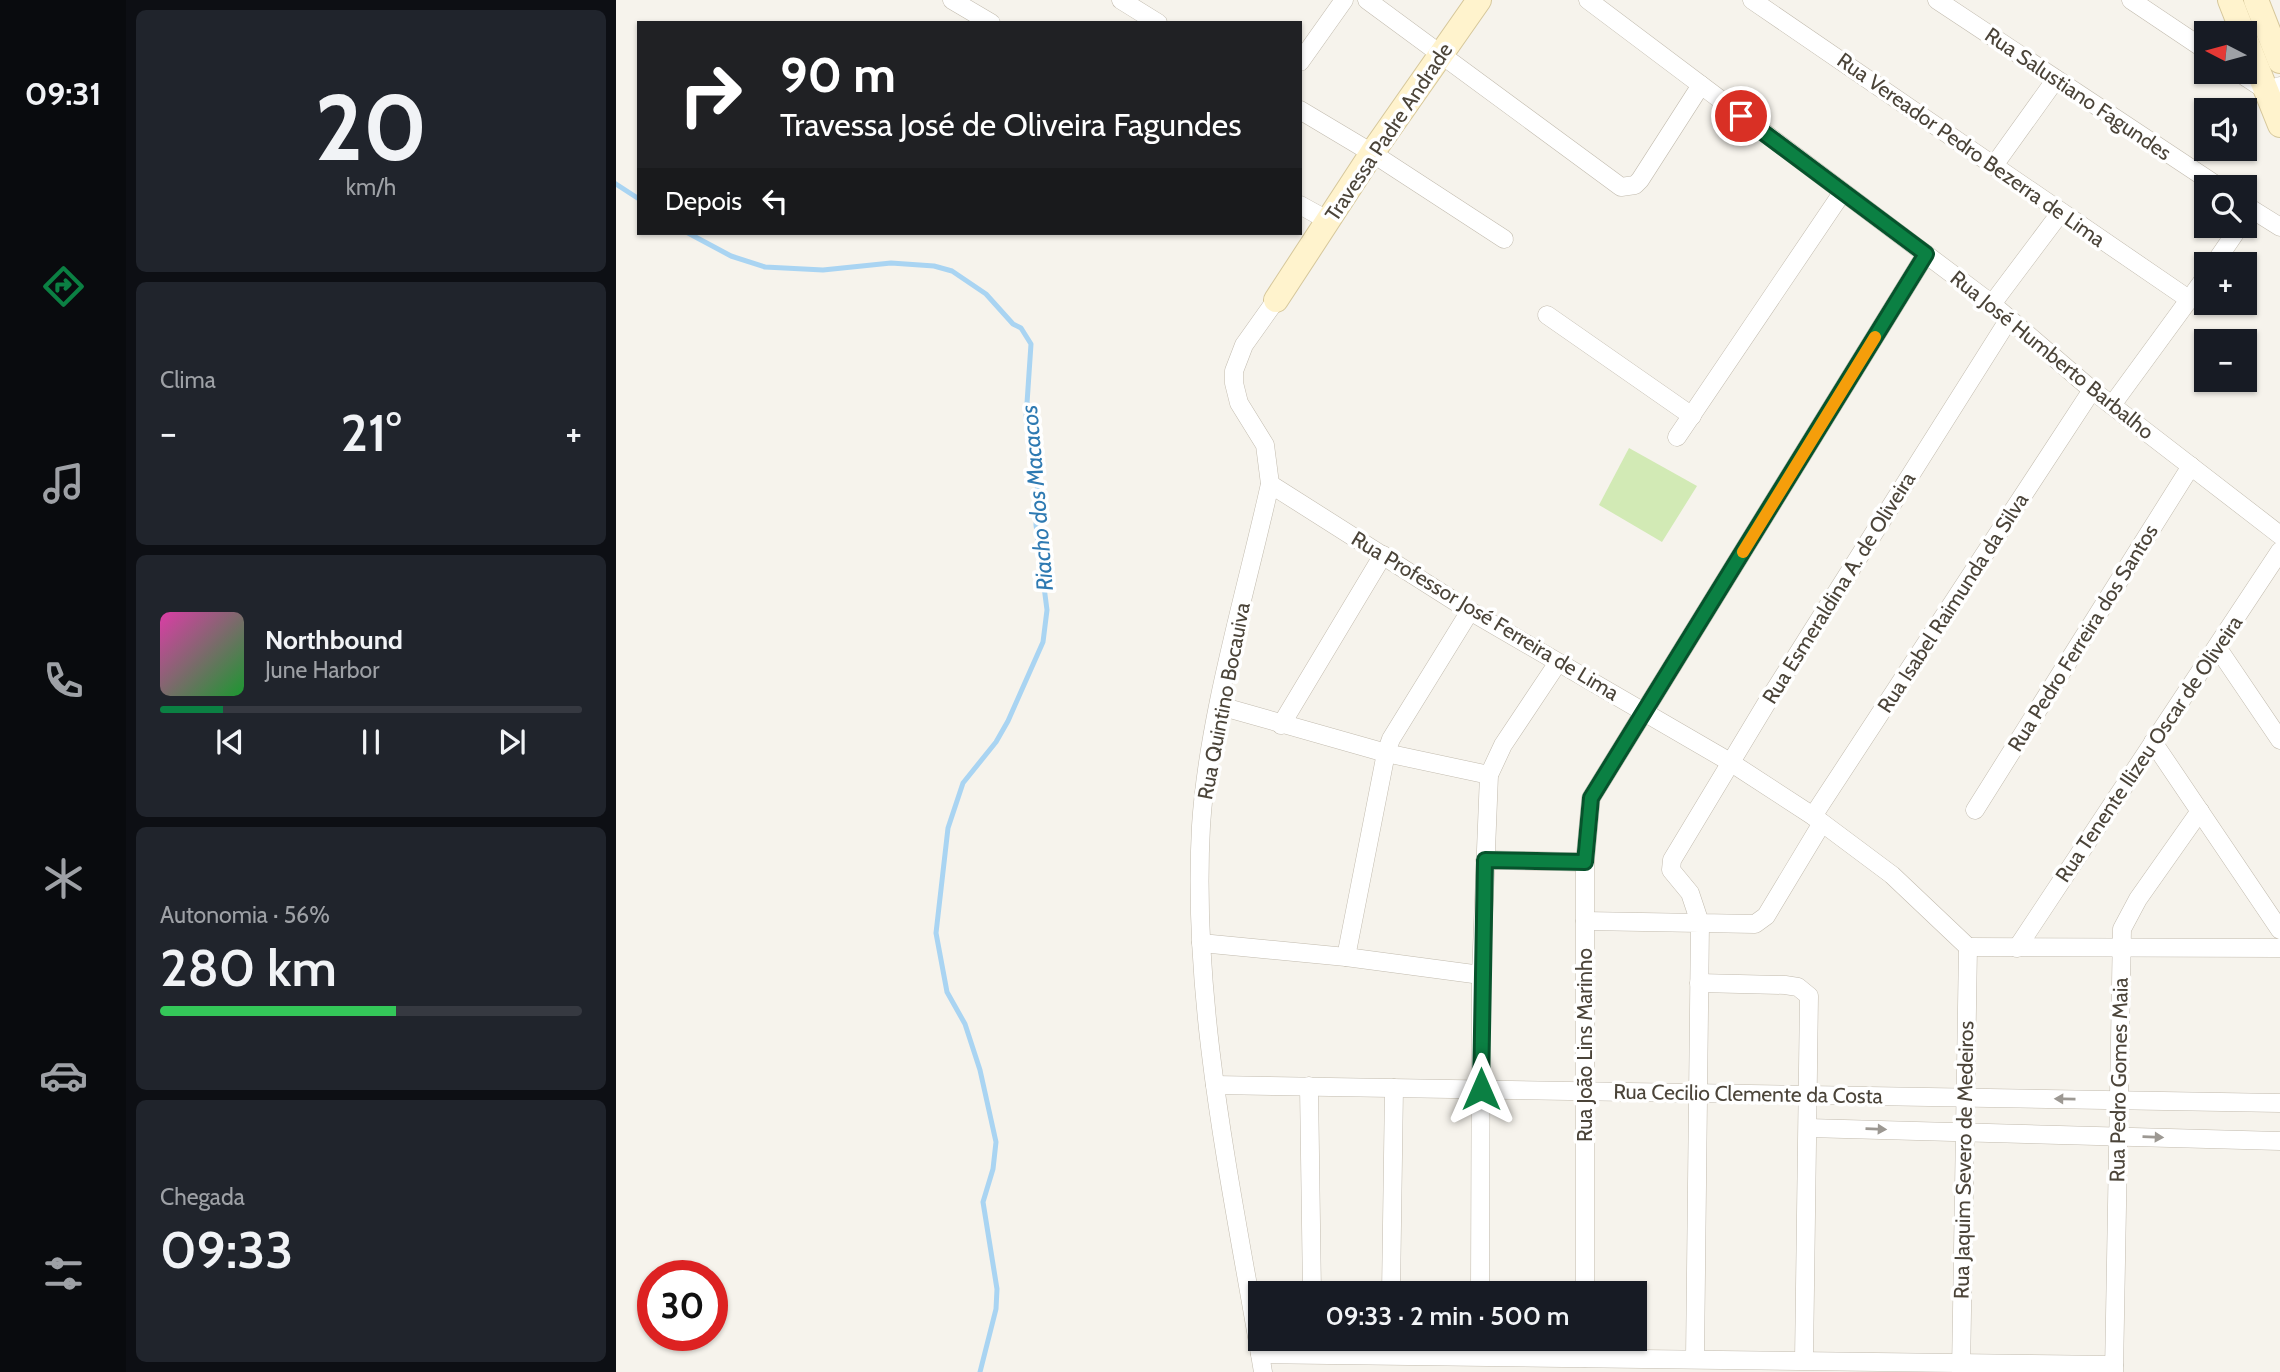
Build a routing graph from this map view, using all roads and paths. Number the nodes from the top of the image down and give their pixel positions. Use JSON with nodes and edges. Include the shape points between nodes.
{"nodes":[{"id":1,"x":952,"y":0,"type":"edge"},
{"id":2,"x":1121,"y":0,"type":"edge"},
{"id":3,"x":1344,"y":0,"type":"edge"},
{"id":4,"x":1367,"y":0,"type":"edge"},
{"id":5,"x":1479,"y":0,"type":"edge"},
{"id":6,"x":1588,"y":0,"type":"edge"},
{"id":7,"x":1752,"y":0,"type":"edge"},
{"id":8,"x":1937,"y":0,"type":"edge"},
{"id":9,"x":2131,"y":0,"type":"edge"},
{"id":10,"x":2230,"y":0,"type":"edge"},
{"id":11,"x":2256,"y":0,"type":"edge"},
{"id":12,"x":977,"y":6,"type":"edge"},
{"id":13,"x":989,"y":21,"type":"edge"},
{"id":14,"x":1155,"y":21,"type":"edge"},
{"id":15,"x":2238,"y":21,"type":"edge"},
{"id":16,"x":2194,"y":42,"type":"edge"},
{"id":17,"x":1442,"y":53,"type":"junction"},
{"id":18,"x":1302,"y":59,"type":"edge"},
{"id":19,"x":2258,"y":61,"type":"edge"},
{"id":20,"x":2280,"y":61,"type":"edge"},
{"id":21,"x":2056,"y":79,"type":"junction"},
{"id":22,"x":1701,"y":85,"type":"junction"},
{"id":23,"x":2273,"y":88,"type":"edge"},
{"id":24,"x":1302,"y":111,"type":"edge"},
{"id":25,"x":2280,"y":125,"type":"edge"},
{"id":26,"x":1373,"y":153,"type":"junction"},
{"id":27,"x":1995,"y":164,"type":"junction"},
{"id":28,"x":2201,"y":175,"type":"edge"},
{"id":29,"x":1842,"y":193,"type":"junction"},
{"id":30,"x":1302,"y":206,"type":"edge"},
{"id":31,"x":2061,"y":212,"type":"junction"},
{"id":32,"x":2257,"y":216,"type":"edge"},
{"id":33,"x":1329,"y":221,"type":"junction"},
{"id":34,"x":2280,"y":227,"type":"edge"},
{"id":35,"x":1504,"y":239,"type":"dead end"},
{"id":36,"x":1926,"y":254,"type":"junction"},
{"id":37,"x":2194,"y":294,"type":"edge"},
{"id":38,"x":1276,"y":300,"type":"joint"},
{"id":39,"x":2190,"y":300,"type":"junction"},
{"id":40,"x":1992,"y":304,"type":"junction"},
{"id":41,"x":1547,"y":315,"type":"dead end"},
{"id":42,"x":2009,"y":319,"type":"junction"},
{"id":43,"x":2092,"y":390,"type":"junction"},
{"id":44,"x":2112,"y":405,"type":"junction"},
{"id":45,"x":1692,"y":416,"type":"junction"},
{"id":46,"x":1677,"y":437,"type":"dead end"},
{"id":47,"x":2191,"y":466,"type":"junction"},
{"id":48,"x":1270,"y":484,"type":"junction"},
{"id":49,"x":2280,"y":535,"type":"edge"},
{"id":50,"x":2280,"y":551,"type":"edge"},
{"id":51,"x":1383,"y":555,"type":"junction"},
{"id":52,"x":1470,"y":611,"type":"junction"},
{"id":53,"x":2217,"y":647,"type":"junction"},
{"id":54,"x":1557,"y":664,"type":"junction"},
{"id":55,"x":1220,"y":706,"type":"junction"},
{"id":56,"x":1644,"y":712,"type":"junction"},
{"id":57,"x":2274,"y":720,"type":"edge"},
{"id":58,"x":1281,"y":725,"type":"junction"},
{"id":59,"x":2280,"y":740,"type":"edge"},
{"id":60,"x":2153,"y":742,"type":"junction"},
{"id":61,"x":1386,"y":753,"type":"junction"},
{"id":62,"x":1730,"y":762,"type":"junction"},
{"id":63,"x":1489,"y":775,"type":"junction"},
{"id":64,"x":1975,"y":810,"type":"dead end"},
{"id":65,"x":2200,"y":811,"type":"junction"},
{"id":66,"x":1818,"y":820,"type":"junction"},
{"id":67,"x":1485,"y":860,"type":"junction"},
{"id":68,"x":1585,"y":862,"type":"junction"},
{"id":69,"x":1585,"y":921,"type":"junction"},
{"id":70,"x":1700,"y":923,"type":"junction"},
{"id":71,"x":2280,"y":930,"type":"edge"},
{"id":72,"x":1201,"y":943,"type":"junction"},
{"id":73,"x":1968,"y":947,"type":"junction"},
{"id":74,"x":2017,"y":948,"type":"junction"},
{"id":75,"x":2120,"y":948,"type":"junction"},
{"id":76,"x":2280,"y":948,"type":"edge"},
{"id":77,"x":1346,"y":957,"type":"junction"},
{"id":78,"x":1482,"y":975,"type":"junction"},
{"id":79,"x":1699,"y":984,"type":"junction"},
{"id":80,"x":1215,"y":1085,"type":"junction"},
{"id":81,"x":1309,"y":1086,"type":"junction"},
{"id":82,"x":1394,"y":1088,"type":"junction"},
{"id":83,"x":1481,"y":1089,"type":"junction"},
{"id":84,"x":1585,"y":1091,"type":"junction"},
{"id":85,"x":1697,"y":1093,"type":"junction"},
{"id":86,"x":1809,"y":1095,"type":"junction"},
{"id":87,"x":1965,"y":1098,"type":"junction"},
{"id":88,"x":2120,"y":1100,"type":"junction"},
{"id":89,"x":2280,"y":1103,"type":"edge"},
{"id":90,"x":1808,"y":1128,"type":"junction"},
{"id":91,"x":1965,"y":1132,"type":"junction"},
{"id":92,"x":2120,"y":1136,"type":"junction"},
{"id":93,"x":2280,"y":1141,"type":"edge"},
{"id":94,"x":1312,"y":1281,"type":"edge"},
{"id":95,"x":1391,"y":1281,"type":"edge"},
{"id":96,"x":1480,"y":1281,"type":"edge"},
{"id":97,"x":1585,"y":1281,"type":"edge"},
{"id":98,"x":1283,"y":1351,"type":"edge"},
{"id":99,"x":1512,"y":1351,"type":"edge"},
{"id":100,"x":1585,"y":1351,"type":"edge"},
{"id":101,"x":1260,"y":1354,"type":"junction"},
{"id":102,"x":1585,"y":1358,"type":"junction"},
{"id":103,"x":1695,"y":1359,"type":"junction"},
{"id":104,"x":1804,"y":1360,"type":"junction"},
{"id":105,"x":1961,"y":1367,"type":"edge"},
{"id":106,"x":2114,"y":1368,"type":"edge"},
{"id":107,"x":1263,"y":1372,"type":"edge"}],
"edges":[{"from":1,"to":12,"type":"street"},
{"from":2,"to":14,"type":"street"},
{"from":3,"to":18,"type":"street"},
{"from":4,"to":17,"type":"street"},
{"from":5,"to":17,"type":"street","name":"Travessa Padre Andrade"},
{"from":6,"to":22,"type":"street","name":"Rua José Humberto Barbalho"},
{"from":7,"to":27,"type":"street","name":"Rua Vereador Pedro Bezerra de Lima"},
{"from":8,"to":21,"type":"street","name":"Rua Salustiano Fagundes"},
{"from":9,"to":16,"type":"street"},
{"from":10,"to":15,"type":"street"},
{"from":11,"to":20,"type":"street"},
{"from":12,"to":13,"type":"street"},
{"from":17,"to":22,"type":"street","via":[[1621,187],[1635,185]]},
{"from":17,"to":26,"type":"street","name":"Travessa Padre Andrade"},
{"from":19,"to":23,"type":"street"},
{"from":21,"to":27,"type":"street"},
{"from":21,"to":28,"type":"street","name":"Rua Salustiano Fagundes"},
{"from":22,"to":29,"type":"street","name":"Rua José Humberto Barbalho"},
{"from":23,"to":25,"type":"street"},
{"from":24,"to":26,"type":"street"},
{"from":26,"to":33,"type":"street","name":"Travessa Padre Andrade"},
{"from":26,"to":35,"type":"street"},
{"from":27,"to":31,"type":"street","name":"Rua Vereador Pedro Bezerra de Lima"},
{"from":29,"to":36,"type":"street","name":"Rua José Humberto Barbalho"},
{"from":29,"to":45,"type":"street"},
{"from":30,"to":33,"type":"street"},
{"from":31,"to":39,"type":"street","name":"Rua Vereador Pedro Bezerra de Lima"},
{"from":31,"to":40,"type":"street"},
{"from":32,"to":34,"type":"street"},
{"from":33,"to":38,"type":"street","name":"Travessa Padre Andrade"},
{"from":36,"to":40,"type":"street","name":"Rua José Humberto Barbalho"},
{"from":36,"to":56,"type":"street"},
{"from":37,"to":39,"type":"street"},
{"from":38,"to":48,"type":"street","name":"Rua Quintino Bocauiva","via":[[1244,345],[1234,371],[1239,403],[1265,445]]},
{"from":39,"to":44,"type":"street"},
{"from":40,"to":42,"type":"street","name":"Rua José Humberto Barbalho"},
{"from":41,"to":45,"type":"street"},
{"from":42,"to":43,"type":"street","name":"Rua José Humberto Barbalho"},
{"from":42,"to":62,"type":"street","name":"Rua Esmeraldina A. de Oliveira"},
{"from":43,"to":44,"type":"street","name":"Rua José Humberto Barbalho"},
{"from":43,"to":66,"type":"street","name":"Rua Isabel Raimunda da Silva"},
{"from":44,"to":47,"type":"street","name":"Rua José Humberto Barbalho"},
{"from":45,"to":46,"type":"street"},
{"from":47,"to":49,"type":"street","name":"Rua José Humberto Barbalho"},
{"from":47,"to":64,"type":"street","name":"Rua Pedro Ferreira dos Santos"},
{"from":48,"to":51,"type":"street","name":"Rua Professor José Ferreira de Lima"},
{"from":48,"to":55,"type":"street","name":"Rua Quintino Bocauiva"},
{"from":50,"to":53,"type":"street","name":"Rua Tenente Ilizeu Oscar de Oliveira"},
{"from":51,"to":52,"type":"street","name":"Rua Professor José Ferreira de Lima"},
{"from":51,"to":58,"type":"street"},
{"from":52,"to":54,"type":"street","name":"Rua Professor José Ferreira de Lima"},
{"from":52,"to":61,"type":"street"},
{"from":53,"to":57,"type":"street"},
{"from":53,"to":60,"type":"street","name":"Rua Tenente Ilizeu Oscar de Oliveira"},
{"from":54,"to":56,"type":"street","name":"Rua Professor José Ferreira de Lima"},
{"from":54,"to":63,"type":"street","via":[[1503,745]]},
{"from":55,"to":58,"type":"street"},
{"from":55,"to":72,"type":"street","name":"Rua Quintino Bocauiva","via":[[1201,824]]},
{"from":56,"to":62,"type":"street","name":"Rua Professor José Ferreira de Lima"},
{"from":56,"to":68,"type":"street","name":"Rua João Lins Marinho","via":[[1591,798]]},
{"from":57,"to":59,"type":"street"},
{"from":58,"to":61,"type":"street"},
{"from":60,"to":65,"type":"street"},
{"from":60,"to":74,"type":"street","name":"Rua Tenente Ilizeu Oscar de Oliveira"},
{"from":61,"to":63,"type":"street"},
{"from":61,"to":77,"type":"street"},
{"from":62,"to":66,"type":"street","name":"Rua Professor José Ferreira de Lima"},
{"from":62,"to":70,"type":"street","name":"Rua Esmeraldina A. de Oliveira","via":[[1672,860],[1671,870],[1690,893]]},
{"from":63,"to":67,"type":"street"},
{"from":65,"to":71,"type":"street"},
{"from":65,"to":75,"type":"street","name":"Rua Pedro Gomes Maia","via":[[2131,910]]},
{"from":66,"to":70,"type":"street","name":"Rua Isabel Raimunda da Silva","via":[[1766,916],[1755,924]]},
{"from":66,"to":73,"type":"street","name":"Rua Professor José Ferreira de Lima","via":[[1892,875]]},
{"from":67,"to":68,"type":"street"},
{"from":67,"to":78,"type":"street"},
{"from":68,"to":69,"type":"street","name":"Rua João Lins Marinho"},
{"from":69,"to":70,"type":"street","name":"Rua Isabel Raimunda da Silva"},
{"from":69,"to":84,"type":"street","name":"Rua João Lins Marinho"},
{"from":70,"to":79,"type":"street"},
{"from":72,"to":77,"type":"street"},
{"from":72,"to":80,"type":"street","name":"Rua Quintino Bocauiva"},
{"from":73,"to":74,"type":"street"},
{"from":73,"to":87,"type":"street","name":"Rua Jaquim Severo de Medeiros"},
{"from":74,"to":75,"type":"street"},
{"from":75,"to":76,"type":"street"},
{"from":75,"to":88,"type":"street","name":"Rua Pedro Gomes Maia"},
{"from":77,"to":78,"type":"street"},
{"from":78,"to":83,"type":"street"},
{"from":79,"to":85,"type":"street"},
{"from":79,"to":86,"type":"street","via":[[1786,985],[1805,991],[1810,1005]]},
{"from":80,"to":81,"type":"street","name":"Rua Cecilio Clemente da Costa"},
{"from":80,"to":101,"type":"street","name":"Rua Quintino Bocauiva"},
{"from":81,"to":82,"type":"street","name":"Rua Cecilio Clemente da Costa"},
{"from":81,"to":94,"type":"street"},
{"from":82,"to":83,"type":"street","name":"Rua Cecilio Clemente da Costa"},
{"from":82,"to":95,"type":"street"},
{"from":83,"to":84,"type":"street","name":"Rua Cecilio Clemente da Costa"},
{"from":83,"to":96,"type":"street"},
{"from":84,"to":85,"type":"street","name":"Rua Cecilio Clemente da Costa"},
{"from":84,"to":97,"type":"street","name":"Rua João Lins Marinho"},
{"from":85,"to":86,"type":"street","name":"Rua Cecilio Clemente da Costa"},
{"from":85,"to":103,"type":"street"},
{"from":86,"to":87,"type":"street","name":"Rua Cecilio Clemente da Costa"},
{"from":86,"to":90,"type":"street"},
{"from":88,"to":87,"type":"street","name":"Rua Cecilio Clemente da Costa","one_way":true},
{"from":87,"to":91,"type":"street","name":"Rua Jaquim Severo de Medeiros"},
{"from":88,"to":89,"type":"street","name":"Rua Cecilio Clemente da Costa"},
{"from":88,"to":92,"type":"street","name":"Rua Pedro Gomes Maia"},
{"from":90,"to":91,"type":"street","name":"Rua Cecilio Clemente da Costa","one_way":true},
{"from":90,"to":104,"type":"street"},
{"from":91,"to":92,"type":"street","name":"Rua Cecilio Clemente da Costa"},
{"from":91,"to":105,"type":"street","name":"Rua Jaquim Severo de Medeiros"},
{"from":92,"to":93,"type":"street","name":"Rua Cecilio Clemente da Costa","one_way":true},
{"from":92,"to":106,"type":"street","name":"Rua Pedro Gomes Maia"},
{"from":98,"to":101,"type":"street"},
{"from":99,"to":102,"type":"street"},
{"from":100,"to":102,"type":"street"},
{"from":101,"to":107,"type":"street","name":"Rua Quintino Bocauiva"},
{"from":102,"to":103,"type":"street"},
{"from":103,"to":104,"type":"street"},
{"from":104,"to":105,"type":"street"},
{"from":105,"to":106,"type":"street"}]}
